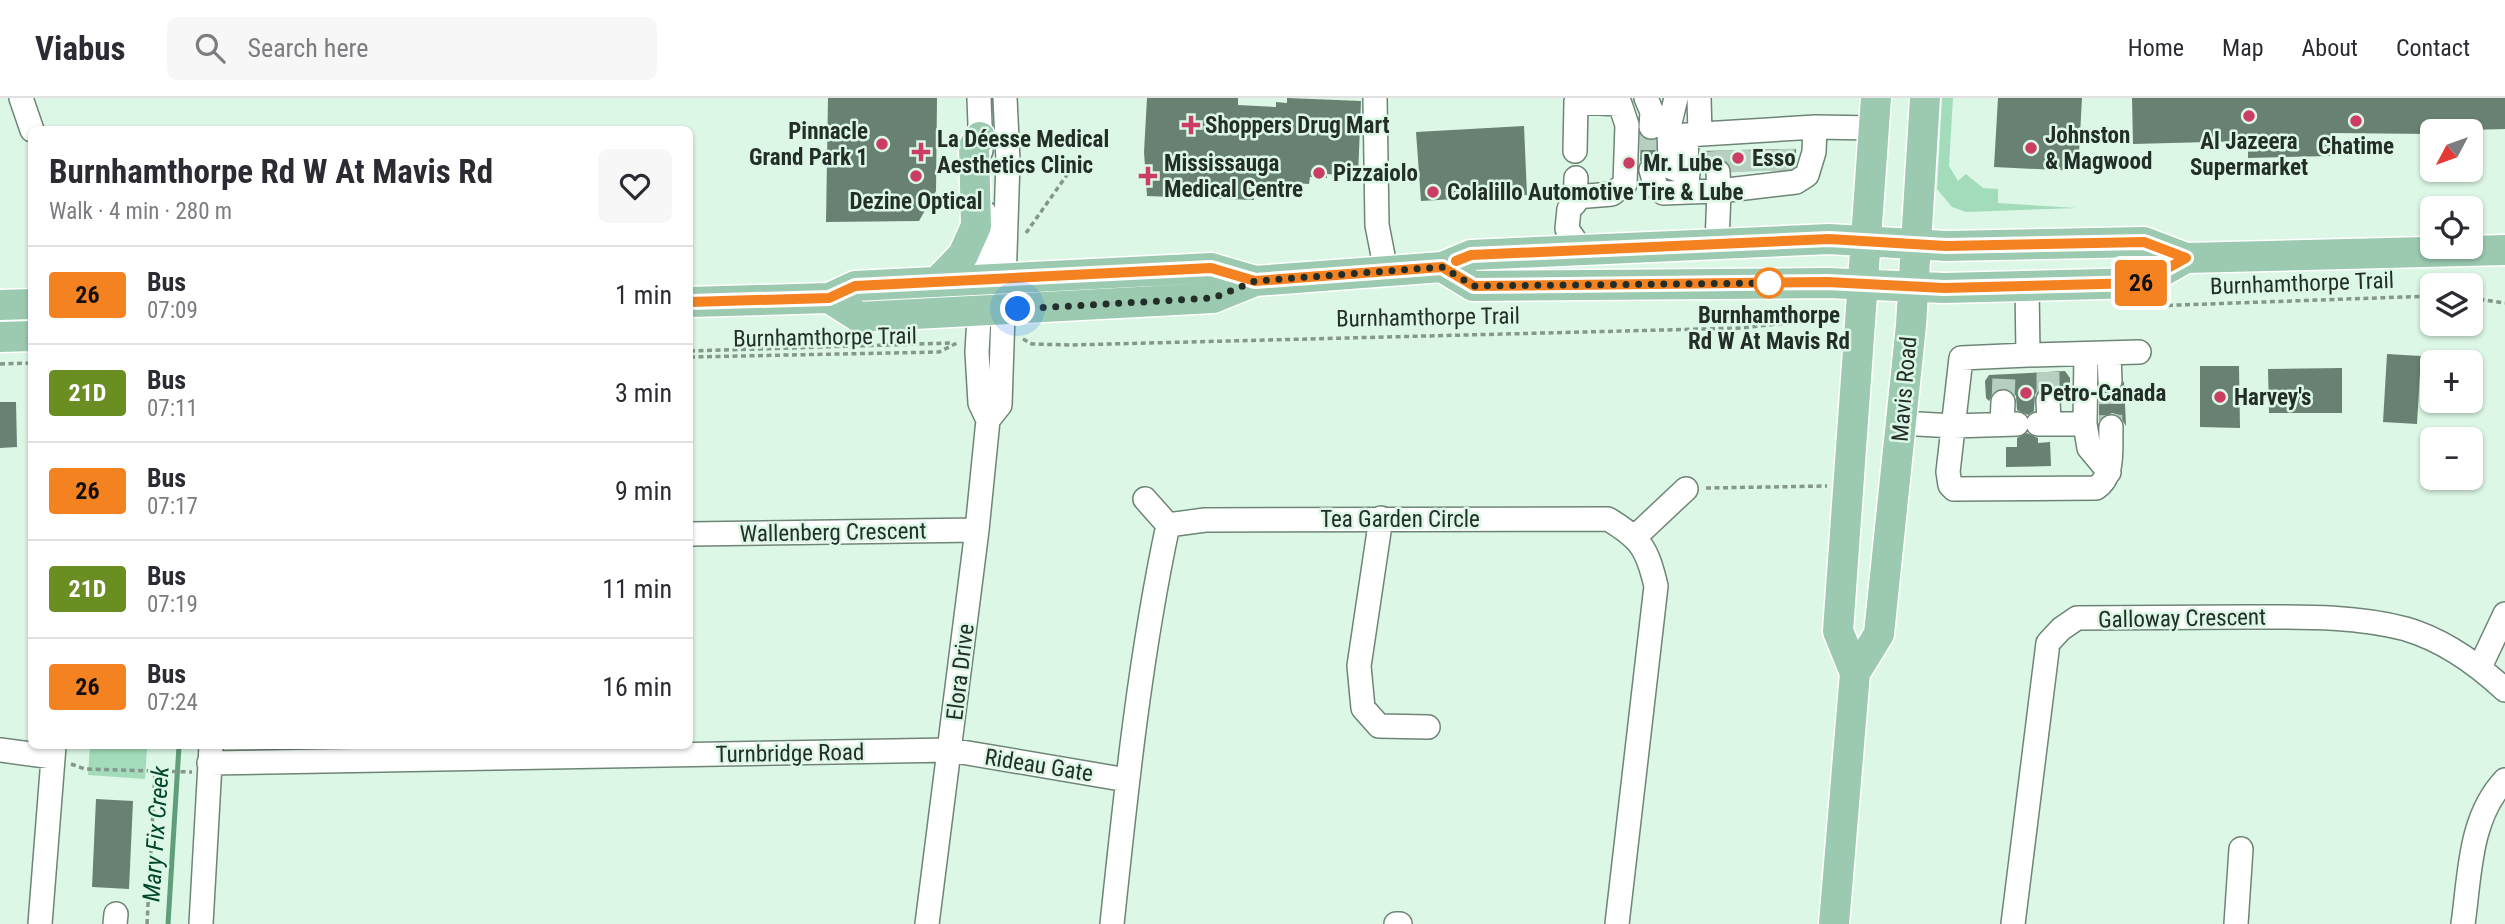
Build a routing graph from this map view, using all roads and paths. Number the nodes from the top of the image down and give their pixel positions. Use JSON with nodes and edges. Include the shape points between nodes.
{"nodes":[{"id":1,"x":21,"y":98,"type":"edge"},
{"id":2,"x":979,"y":98,"type":"edge"},
{"id":3,"x":1005,"y":98,"type":"edge"},
{"id":4,"x":1375,"y":98,"type":"edge"},
{"id":5,"x":1646,"y":98,"type":"edge"},
{"id":6,"x":1676,"y":98,"type":"edge"},
{"id":7,"x":1687,"y":98,"type":"edge"},
{"id":8,"x":1699,"y":98,"type":"edge"},
{"id":9,"x":1876,"y":98,"type":"edge"},
{"id":10,"x":1925,"y":98,"type":"edge"},
{"id":11,"x":31,"y":126,"type":"edge"},
{"id":12,"x":1651,"y":127,"type":"tunnel mouth"},
{"id":13,"x":1815,"y":127,"type":"junction"},
{"id":14,"x":1874,"y":128,"type":"junction"},
{"id":15,"x":980,"y":137,"type":"junction"},
{"id":16,"x":1575,"y":151,"type":"dead end"},
{"id":17,"x":1720,"y":156,"type":"junction"},
{"id":18,"x":1772,"y":159,"type":"junction"},
{"id":19,"x":1651,"y":170,"type":"tunnel mouth"},
{"id":20,"x":1069,"y":173,"type":"dead end"},
{"id":21,"x":1688,"y":183,"type":"junction"},
{"id":22,"x":1026,"y":233,"type":"dead end"},
{"id":23,"x":1866,"y":241,"type":"junction"},
{"id":24,"x":1574,"y":244,"type":"junction"},
{"id":25,"x":1717,"y":244,"type":"junction"},
{"id":26,"x":1916,"y":244,"type":"junction"},
{"id":27,"x":2505,"y":250,"type":"edge"},
{"id":28,"x":2186,"y":258,"type":"junction"},
{"id":29,"x":1442,"y":267,"type":"junction"},
{"id":30,"x":1386,"y":271,"type":"junction"},
{"id":31,"x":993,"y":279,"type":"junction"},
{"id":32,"x":1255,"y":281,"type":"junction"},
{"id":33,"x":937,"y":282,"type":"junction"},
{"id":34,"x":1863,"y":284,"type":"junction"},
{"id":35,"x":1913,"y":286,"type":"junction"},
{"id":36,"x":2026,"y":286,"type":"junction"},
{"id":37,"x":2420,"y":296,"type":"edge"},
{"id":38,"x":829,"y":298,"type":"junction"},
{"id":39,"x":2483,"y":300,"type":"edge"},
{"id":40,"x":693,"y":302,"type":"edge"},
{"id":41,"x":2505,"y":303,"type":"edge"},
{"id":42,"x":28,"y":304,"type":"edge"},
{"id":43,"x":0,"y":305,"type":"edge"},
{"id":44,"x":2172,"y":305,"type":"dead end"},
{"id":45,"x":992,"y":310,"type":"junction"},
{"id":46,"x":1837,"y":317,"type":"dead end"},
{"id":47,"x":28,"y":336,"type":"edge"},
{"id":48,"x":0,"y":337,"type":"edge"},
{"id":49,"x":1021,"y":338,"type":"dead end"},
{"id":50,"x":693,"y":351,"type":"edge"},
{"id":51,"x":2139,"y":352,"type":"dead end"},
{"id":52,"x":2086,"y":354,"type":"junction"},
{"id":53,"x":2109,"y":354,"type":"junction"},
{"id":54,"x":693,"y":357,"type":"edge"},
{"id":55,"x":2041,"y":361,"type":"junction"},
{"id":56,"x":28,"y":363,"type":"edge"},
{"id":57,"x":0,"y":364,"type":"edge"},
{"id":58,"x":2110,"y":381,"type":"tunnel mouth"},
{"id":59,"x":2048,"y":400,"type":"dead end"},
{"id":60,"x":2022,"y":419,"type":"junction"},
{"id":61,"x":1901,"y":423,"type":"junction"},
{"id":62,"x":2085,"y":425,"type":"junction"},
{"id":63,"x":1953,"y":426,"type":"junction"},
{"id":64,"x":2111,"y":427,"type":"tunnel mouth"},
{"id":65,"x":2109,"y":472,"type":"junction"},
{"id":66,"x":1832,"y":485,"type":"dead end"},
{"id":67,"x":1686,"y":489,"type":"joint"},
{"id":68,"x":1145,"y":499,"type":"dead end"},
{"id":69,"x":1381,"y":518,"type":"junction"},
{"id":70,"x":1168,"y":525,"type":"junction"},
{"id":71,"x":977,"y":530,"type":"junction"},
{"id":72,"x":693,"y":534,"type":"edge"},
{"id":73,"x":1636,"y":536,"type":"junction"},
{"id":74,"x":2505,"y":614,"type":"edge"},
{"id":75,"x":2480,"y":667,"type":"junction"},
{"id":76,"x":1855,"y":673,"type":"junction"},
{"id":77,"x":2505,"y":690,"type":"edge"},
{"id":78,"x":1428,"y":727,"type":"dead end"},
{"id":79,"x":0,"y":750,"type":"edge"},
{"id":80,"x":950,"y":750,"type":"junction"},
{"id":81,"x":53,"y":751,"type":"edge"},
{"id":82,"x":205,"y":760,"type":"edge"},
{"id":83,"x":155,"y":772,"type":"junction"},
{"id":84,"x":1128,"y":780,"type":"junction"},
{"id":85,"x":2505,"y":780,"type":"edge"},
{"id":86,"x":2241,"y":849,"type":"dead end"},
{"id":87,"x":40,"y":924,"type":"edge"},
{"id":88,"x":147,"y":924,"type":"edge"},
{"id":89,"x":201,"y":924,"type":"edge"},
{"id":90,"x":927,"y":924,"type":"edge"},
{"id":91,"x":1112,"y":924,"type":"edge"},
{"id":92,"x":1617,"y":924,"type":"edge"},
{"id":93,"x":1834,"y":924,"type":"edge"},
{"id":94,"x":2013,"y":924,"type":"edge"},
{"id":95,"x":2236,"y":924,"type":"edge"},
{"id":96,"x":2463,"y":924,"type":"edge"}],
"edges":[{"from":1,"to":11,"type":"street"},
{"from":2,"to":15,"type":"street"},
{"from":3,"to":31,"type":"street","via":[[1007,160]]},
{"from":4,"to":30,"type":"street","via":[[1377,225]]},
{"from":5,"to":12,"type":"street"},
{"from":6,"to":21,"type":"street","via":[[1669,127],[1670,167]]},
{"from":7,"to":17,"type":"street"},
{"from":8,"to":17,"type":"street"},
{"from":9,"to":14,"type":"main road","name":"Mavis Road"},
{"from":10,"to":26,"type":"main road","name":"Mavis Road"},
{"from":13,"to":14,"type":"street"},
{"from":13,"to":18,"type":"street"},
{"from":13,"to":18,"type":"street","via":[[1807,175]]},
{"from":14,"to":23,"type":"main road","name":"Mavis Road"},
{"from":15,"to":31,"type":"street"},
{"from":15,"to":33,"type":"main road","via":[[974,146],[975,226],[964,255]]},
{"from":16,"to":24,"type":"street","via":[[1576,102],[1620,104],[1627,125],[1625,184],[1612,194],[1576,193],[1584,220]]},
{"from":17,"to":18,"type":"street"},
{"from":17,"to":18,"type":"street"},
{"from":17,"to":21,"type":"street"},
{"from":17,"to":21,"type":"street"},
{"from":17,"to":25,"type":"street"},
{"from":19,"to":21,"type":"street","via":[[1663,193]]},
{"from":20,"to":22,"type":"path"},
{"from":23,"to":25,"type":"main road"},
{"from":23,"to":26,"type":"main road"},
{"from":23,"to":34,"type":"main road","name":"Mavis Road"},
{"from":24,"to":25,"type":"main road"},
{"from":24,"to":29,"type":"main road","via":[[1471,255]]},
{"from":26,"to":28,"type":"main road","via":[[2144,242]]},
{"from":26,"to":35,"type":"main road","name":"Mavis Road"},
{"from":27,"to":28,"type":"main road"},
{"from":28,"to":36,"type":"main road","via":[[2141,283]]},
{"from":29,"to":30,"type":"main road"},
{"from":29,"to":34,"type":"main road","via":[[1474,286]]},
{"from":30,"to":32,"type":"main road"},
{"from":31,"to":32,"type":"main road","via":[[1211,268]]},
{"from":31,"to":33,"type":"main road"},
{"from":31,"to":45,"type":"street","name":"Elora Drive"},
{"from":32,"to":45,"type":"main road","via":[[1213,298]]},
{"from":33,"to":38,"type":"main road","via":[[855,286]]},
{"from":34,"to":35,"type":"main road"},
{"from":34,"to":76,"type":"main road","name":"Mavis Road","via":[[1838,631]]},
{"from":35,"to":36,"type":"main road"},
{"from":35,"to":61,"type":"main road","name":"Mavis Road"},
{"from":36,"to":55,"type":"street"},
{"from":37,"to":44,"type":"path","name":"Burnhamthorpe Trail"},
{"from":38,"to":40,"type":"main road"},
{"from":38,"to":45,"type":"main road","via":[[859,317]]},
{"from":39,"to":41,"type":"path"},
{"from":42,"to":43,"type":"main road"},
{"from":45,"to":71,"type":"street","name":"Elora Drive","via":[[1000,405],[988,420]]},
{"from":46,"to":49,"type":"path","name":"Burnhamthorpe Trail","via":[[1742,328],[1070,345],[1032,344]]},
{"from":47,"to":48,"type":"main road"},
{"from":50,"to":54,"type":"path","name":"Burnhamthorpe Trail","via":[[958,342],[939,352]]},
{"from":51,"to":53,"type":"street"},
{"from":52,"to":53,"type":"street"},
{"from":52,"to":55,"type":"street"},
{"from":52,"to":62,"type":"street"},
{"from":53,"to":58,"type":"street"},
{"from":55,"to":63,"type":"street","via":[[2004,366],[1961,358]]},
{"from":56,"to":57,"type":"path"},
{"from":59,"to":60,"type":"street"},
{"from":60,"to":62,"type":"street"},
{"from":60,"to":63,"type":"street"},
{"from":61,"to":63,"type":"street"},
{"from":61,"to":76,"type":"main road","name":"Mavis Road","via":[[1879,635]]},
{"from":62,"to":65,"type":"street","via":[[2089,448]]},
{"from":63,"to":65,"type":"street","via":[[1948,472],[1954,489],[2096,488],[2105,483]]},
{"from":64,"to":65,"type":"street"},
{"from":66,"to":67,"type":"path"},
{"from":67,"to":73,"type":"street"},
{"from":68,"to":70,"type":"street"},
{"from":69,"to":70,"type":"street","name":"Tea Garden Circle","via":[[1205,520]]},
{"from":69,"to":73,"type":"street","name":"Tea Garden Circle","via":[[1608,519]]},
{"from":69,"to":78,"type":"street","via":[[1359,666],[1363,708],[1378,726]]},
{"from":70,"to":84,"type":"street"},
{"from":71,"to":72,"type":"street","name":"Wallenberg Crescent"},
{"from":71,"to":80,"type":"street","name":"Elora Drive"},
{"from":73,"to":92,"type":"street","via":[[1649,557],[1656,586]]},
{"from":74,"to":75,"type":"street"},
{"from":75,"to":77,"type":"street","name":"Galloway Crescent"},
{"from":75,"to":94,"type":"street","name":"Galloway Crescent","via":[[2407,630],[2318,616],[2077,618],[2061,629],[2046,651]]},
{"from":76,"to":93,"type":"main road","name":"Mavis Road"},
{"from":79,"to":81,"type":"street"},
{"from":80,"to":82,"type":"street","name":"Turnbridge Road"},
{"from":80,"to":84,"type":"street","name":"Rideau Gate"},
{"from":80,"to":90,"type":"street","name":"Elora Drive"},
{"from":81,"to":83,"type":"path","via":[[85,769]]},
{"from":81,"to":87,"type":"street"},
{"from":82,"to":83,"type":"path"},
{"from":82,"to":89,"type":"street"},
{"from":83,"to":88,"type":"path"},
{"from":84,"to":91,"type":"street"},
{"from":85,"to":96,"type":"street","via":[[2480,816]]},
{"from":86,"to":95,"type":"street"}]}
